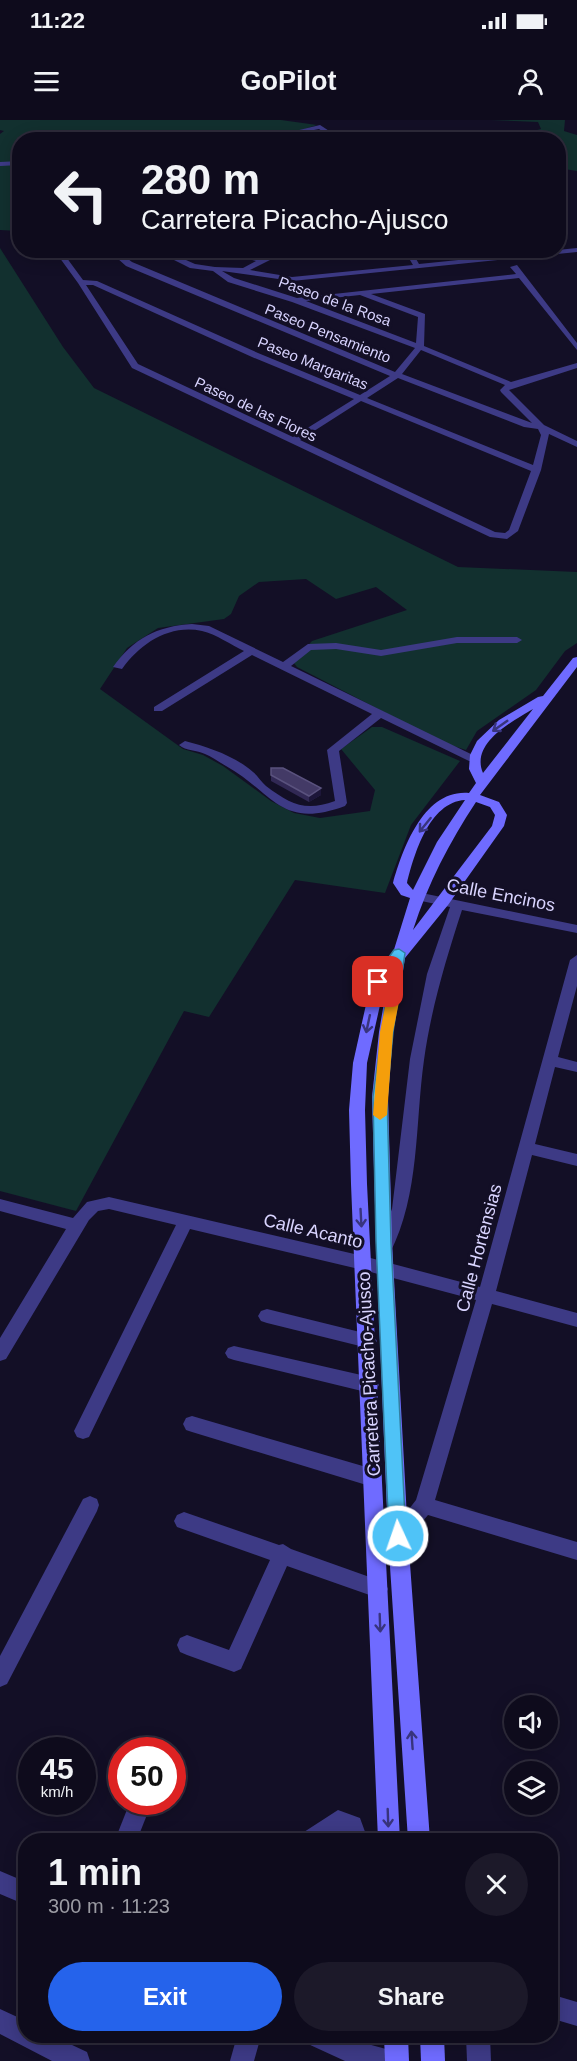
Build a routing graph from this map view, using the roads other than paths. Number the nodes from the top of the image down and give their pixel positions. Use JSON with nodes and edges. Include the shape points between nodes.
{"nodes":[{"id":1,"x":297,"y":132,"type":"edge"},
{"id":2,"x":328,"y":132,"type":"edge"},
{"id":3,"x":63,"y":258,"type":"edge"},
{"id":4,"x":121,"y":258,"type":"edge"},
{"id":5,"x":176,"y":258,"type":"edge"},
{"id":6,"x":251,"y":258,"type":"edge"},
{"id":7,"x":286,"y":258,"type":"edge"},
{"id":8,"x":412,"y":258,"type":"edge"},
{"id":9,"x":506,"y":258,"type":"joint"},
{"id":10,"x":263,"y":261,"type":"junction"},
{"id":11,"x":417,"y":266,"type":"junction"},
{"id":12,"x":214,"y":269,"type":"junction"},
{"id":13,"x":245,"y":270,"type":"junction"},
{"id":14,"x":520,"y":276,"type":"junction"},
{"id":15,"x":81,"y":282,"type":"junction"},
{"id":16,"x":358,"y":292,"type":"junction"},
{"id":17,"x":295,"y":300,"type":"junction"},
{"id":18,"x":575,"y":342,"type":"edge"},
{"id":19,"x":420,"y":347,"type":"junction"},
{"id":20,"x":577,"y":365,"type":"edge"},
{"id":21,"x":398,"y":375,"type":"junction"},
{"id":22,"x":511,"y":385,"type":"junction"},
{"id":23,"x":362,"y":397,"type":"junction"},
{"id":24,"x":541,"y":427,"type":"junction"},
{"id":25,"x":293,"y":441,"type":"junction"},
{"id":26,"x":577,"y":444,"type":"edge"},
{"id":27,"x":536,"y":470,"type":"junction"},
{"id":28,"x":517,"y":640,"type":"dead end"},
{"id":29,"x":253,"y":650,"type":"junction"},
{"id":30,"x":577,"y":660,"type":"edge"},
{"id":31,"x":284,"y":666,"type":"junction"},
{"id":32,"x":118,"y":667,"type":"dead end"},
{"id":33,"x":550,"y":694,"type":"junction"},
{"id":34,"x":158,"y":709,"type":"dead end"},
{"id":35,"x":379,"y":714,"type":"junction"},
{"id":36,"x":185,"y":745,"type":"dead end"},
{"id":37,"x":473,"y":758,"type":"junction"},
{"id":38,"x":482,"y":783,"type":"junction"},
{"id":39,"x":473,"y":796,"type":"junction"},
{"id":40,"x":417,"y":896,"type":"junction"},
{"id":41,"x":450,"y":903,"type":"junction"},
{"id":42,"x":577,"y":929,"type":"edge"},
{"id":43,"x":399,"y":953,"type":"junction"},
{"id":44,"x":577,"y":960,"type":"edge"},
{"id":45,"x":550,"y":1061,"type":"junction"},
{"id":46,"x":577,"y":1066,"type":"edge"},
{"id":47,"x":526,"y":1148,"type":"junction"},
{"id":48,"x":577,"y":1160,"type":"edge"},
{"id":49,"x":0,"y":1205,"type":"edge"},
{"id":50,"x":186,"y":1221,"type":"junction"},
{"id":51,"x":76,"y":1226,"type":"junction"},
{"id":52,"x":384,"y":1248,"type":"junction"},
{"id":53,"x":363,"y":1263,"type":"junction"},
{"id":54,"x":385,"y":1269,"type":"junction"},
{"id":55,"x":486,"y":1296,"type":"junction"},
{"id":56,"x":267,"y":1316,"type":"dead end"},
{"id":57,"x":577,"y":1320,"type":"edge"},
{"id":58,"x":368,"y":1341,"type":"junction"},
{"id":59,"x":234,"y":1353,"type":"dead end"},
{"id":60,"x":0,"y":1354,"type":"edge"},
{"id":61,"x":370,"y":1385,"type":"junction"},
{"id":62,"x":192,"y":1424,"type":"dead end"},
{"id":63,"x":83,"y":1431,"type":"dead end"},
{"id":64,"x":374,"y":1478,"type":"junction"},
{"id":65,"x":90,"y":1505,"type":"dead end"},
{"id":66,"x":424,"y":1505,"type":"junction"},
{"id":67,"x":184,"y":1521,"type":"dead end"},
{"id":68,"x":398,"y":1536,"type":"junction"},
{"id":69,"x":577,"y":1551,"type":"edge"},
{"id":70,"x":283,"y":1553,"type":"junction"},
{"id":71,"x":378,"y":1588,"type":"junction"},
{"id":72,"x":187,"y":1645,"type":"dead end"},
{"id":73,"x":0,"y":1677,"type":"edge"},
{"id":74,"x":136,"y":1815,"type":"edge"},
{"id":75,"x":129,"y":1833,"type":"edge"},
{"id":76,"x":322,"y":1833,"type":"edge"},
{"id":77,"x":355,"y":1833,"type":"edge"},
{"id":78,"x":388,"y":1833,"type":"edge"},
{"id":79,"x":419,"y":1833,"type":"edge"},
{"id":80,"x":0,"y":1882,"type":"edge"},
{"id":81,"x":18,"y":1890,"type":"edge"},
{"id":82,"x":558,"y":2008,"type":"edge"},
{"id":83,"x":577,"y":2014,"type":"edge"},
{"id":84,"x":0,"y":2021,"type":"edge"},
{"id":85,"x":18,"y":2030,"type":"edge"},
{"id":86,"x":43,"y":2043,"type":"edge"},
{"id":87,"x":247,"y":2043,"type":"edge"},
{"id":88,"x":397,"y":2043,"type":"edge"},
{"id":89,"x":432,"y":2043,"type":"edge"},
{"id":90,"x":478,"y":2043,"type":"edge"},
{"id":91,"x":352,"y":2044,"type":"edge"},
{"id":92,"x":78,"y":2061,"type":"edge"},
{"id":93,"x":242,"y":2061,"type":"edge"},
{"id":94,"x":388,"y":2061,"type":"edge"},
{"id":95,"x":398,"y":2061,"type":"edge"},
{"id":96,"x":433,"y":2061,"type":"edge"},
{"id":97,"x":479,"y":2061,"type":"edge"}],
"edges":[{"from":1,"to":2,"type":"street","via":[[320,127]]},
{"from":3,"to":15,"type":"street","name":"Paseo de las Flores"},
{"from":4,"to":21,"type":"street","name":"Paseo Pensamiento"},
{"from":5,"to":12,"type":"street","name":"Paseo de la Rosa","via":[[193,266]]},
{"from":6,"to":10,"type":"street"},
{"from":7,"to":10,"type":"street"},
{"from":8,"to":11,"type":"street"},
{"from":9,"to":11,"type":"street"},
{"from":9,"to":14,"type":"street"},
{"from":10,"to":13,"type":"street"},
{"from":11,"to":13,"type":"street","via":[[285,279]]},
{"from":12,"to":13,"type":"street"},
{"from":12,"to":17,"type":"street","name":"Paseo de la Rosa","via":[[231,280]]},
{"from":14,"to":16,"type":"street"},
{"from":14,"to":18,"type":"street"},
{"from":15,"to":23,"type":"street","name":"Paseo Margaritas","via":[[94,283],[255,355]]},
{"from":15,"to":25,"type":"street","name":"Paseo de las Flores","via":[[135,366]]},
{"from":16,"to":17,"type":"street"},
{"from":16,"to":19,"type":"street","via":[[422,316]]},
{"from":17,"to":19,"type":"street","name":"Paseo de la Rosa"},
{"from":19,"to":21,"type":"street"},
{"from":19,"to":22,"type":"street","name":"Paseo de la Rosa"},
{"from":20,"to":22,"type":"street"},
{"from":21,"to":23,"type":"street"},
{"from":21,"to":24,"type":"street","name":"Paseo Pensamiento"},
{"from":22,"to":24,"type":"street","via":[[504,390]]},
{"from":23,"to":25,"type":"street"},
{"from":23,"to":27,"type":"street","name":"Paseo Margaritas"},
{"from":24,"to":26,"type":"street"},
{"from":24,"to":27,"type":"street","via":[[545,435]]},
{"from":25,"to":27,"type":"street","name":"Paseo de las Flores","via":[[492,535],[507,536],[513,531]]},
{"from":28,"to":31,"type":"street","via":[[457,640],[381,653],[336,646],[308,647]]},
{"from":29,"to":31,"type":"street"},
{"from":29,"to":32,"type":"street","via":[[205,628],[170,627],[127,653]]},
{"from":29,"to":34,"type":"street"},
{"from":30,"to":33,"type":"main road","name":"Carretera Picacho-Ajusco"},
{"from":31,"to":35,"type":"street"},
{"from":33,"to":37,"type":"main road","one_way":true,"via":[[484,738]]},
{"from":33,"to":38,"type":"main road","name":"Carretera Picacho-Ajusco"},
{"from":35,"to":36,"type":"street","via":[[333,750],[341,804],[322,810],[306,811],[286,805],[249,774],[208,751]]},
{"from":35,"to":37,"type":"street"},
{"from":37,"to":38,"type":"main road"},
{"from":38,"to":39,"type":"main road","name":"Carretera Picacho-Ajusco"},
{"from":39,"to":40,"type":"main road","name":"Carretera Picacho-Ajusco","via":[[443,842]]},
{"from":39,"to":40,"type":"main road","one_way":true,"via":[[454,798],[440,807],[418,834],[408,852],[400,883],[406,892]]},
{"from":39,"to":41,"type":"main road","via":[[495,805],[501,816]]},
{"from":40,"to":41,"type":"street","name":"Calle Encinos"},
{"from":40,"to":43,"type":"main road","name":"Carretera Picacho-Ajusco"},
{"from":41,"to":42,"type":"street","name":"Calle Encinos"},
{"from":41,"to":43,"type":"main road"},
{"from":41,"to":52,"type":"street","via":[[417,1059],[400,1209]]},
{"from":43,"to":52,"type":"main road","name":"Carretera Picacho-Ajusco","via":[[380,1097]]},
{"from":43,"to":53,"type":"main road","name":"Carretera Picacho-Ajusco","one_way":true,"via":[[378,982],[360,1063],[357,1110]]},
{"from":44,"to":45,"type":"street","name":"Calle Hortensias"},
{"from":45,"to":46,"type":"street"},
{"from":45,"to":47,"type":"street","name":"Calle Hortensias"},
{"from":47,"to":48,"type":"street"},
{"from":47,"to":55,"type":"street","name":"Calle Hortensias"},
{"from":49,"to":51,"type":"street"},
{"from":50,"to":51,"type":"street","name":"Calle Acanto","via":[[109,1203],[93,1206]]},
{"from":50,"to":53,"type":"street","name":"Calle Acanto"},
{"from":50,"to":63,"type":"street"},
{"from":51,"to":60,"type":"street"},
{"from":52,"to":54,"type":"main road","name":"Carretera Picacho-Ajusco"},
{"from":53,"to":54,"type":"street","name":"Calle Acanto"},
{"from":53,"to":58,"type":"main road","name":"Carretera Picacho-Ajusco"},
{"from":54,"to":55,"type":"street","name":"Calle Acanto"},
{"from":54,"to":68,"type":"main road","name":"Carretera Picacho-Ajusco"},
{"from":55,"to":57,"type":"street","name":"Calle Acanto"},
{"from":55,"to":66,"type":"street","name":"Calle Hortensias"},
{"from":56,"to":58,"type":"street"},
{"from":58,"to":61,"type":"main road","name":"Carretera Picacho-Ajusco"},
{"from":59,"to":61,"type":"street"},
{"from":61,"to":64,"type":"main road","name":"Carretera Picacho-Ajusco"},
{"from":62,"to":64,"type":"street"},
{"from":64,"to":71,"type":"main road","name":"Carretera Picacho-Ajusco"},
{"from":65,"to":73,"type":"street"},
{"from":66,"to":68,"type":"street","name":"Calle Hortensias"},
{"from":66,"to":69,"type":"street"},
{"from":67,"to":70,"type":"street"},
{"from":79,"to":68,"type":"main road","name":"Carretera Picacho-Ajusco","one_way":true},
{"from":70,"to":71,"type":"street"},
{"from":70,"to":72,"type":"street","via":[[234,1662]]},
{"from":71,"to":78,"type":"main road","name":"Carretera Picacho-Ajusco","one_way":true},
{"from":74,"to":75,"type":"street"},
{"from":76,"to":77,"type":"street","via":[[338,1821],[352,1826]]},
{"from":80,"to":81,"type":"street"},
{"from":82,"to":83,"type":"street"},
{"from":84,"to":85,"type":"street"},
{"from":86,"to":92,"type":"street"},
{"from":87,"to":93,"type":"street"},
{"from":88,"to":95,"type":"main road"},
{"from":89,"to":96,"type":"main road"},
{"from":90,"to":97,"type":"street"},
{"from":91,"to":94,"type":"street"}]}
